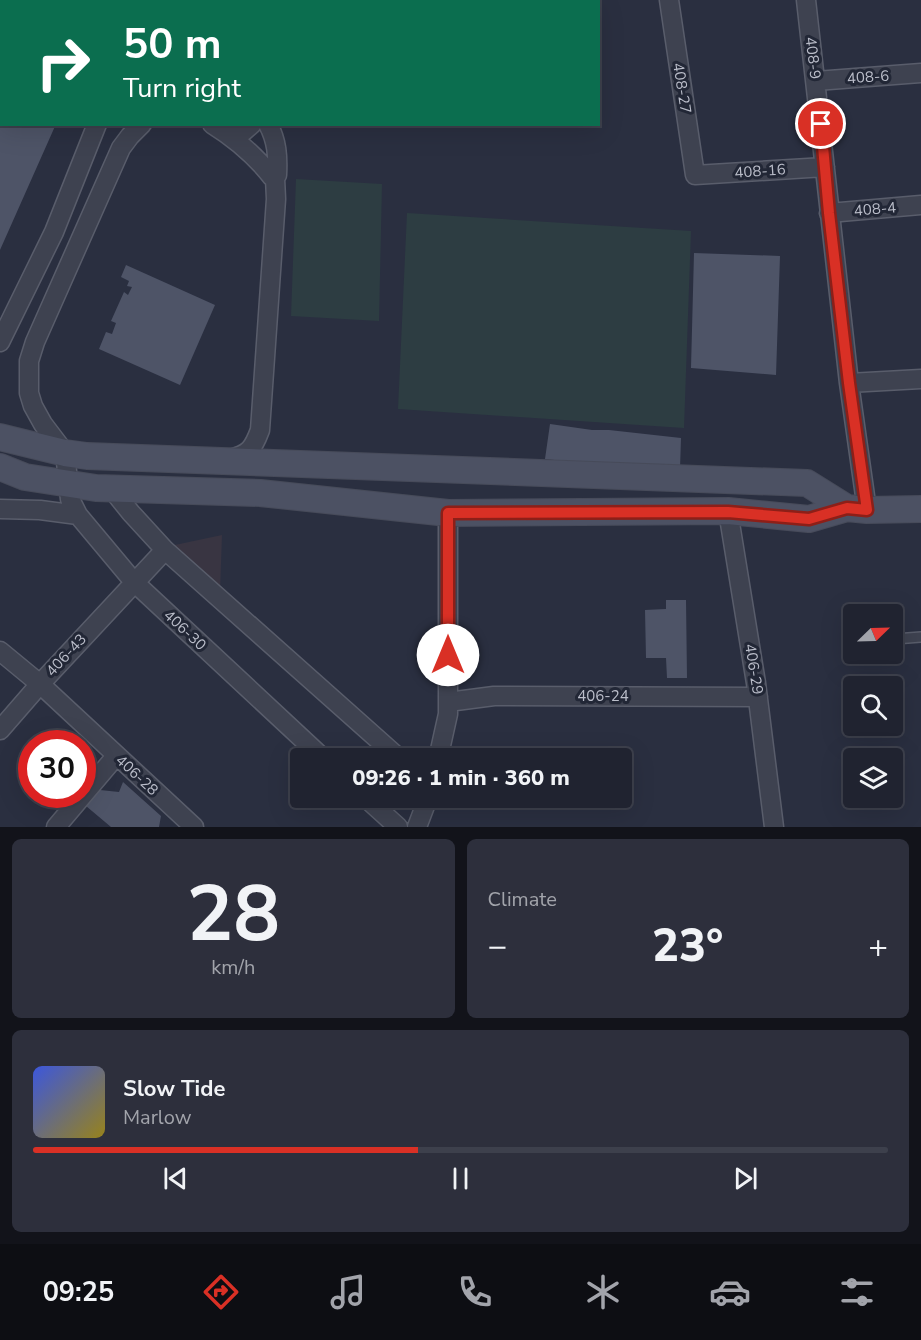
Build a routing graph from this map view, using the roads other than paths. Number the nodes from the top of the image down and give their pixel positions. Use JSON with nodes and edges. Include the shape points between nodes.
{"nodes":[{"id":1,"x":669,"y":0,"type":"edge"},
{"id":2,"x":806,"y":0,"type":"edge"},
{"id":3,"x":921,"y":73,"type":"edge"},
{"id":4,"x":816,"y":81,"type":"junction"},
{"id":5,"x":96,"y":126,"type":"edge"},
{"id":6,"x":140,"y":126,"type":"edge"},
{"id":7,"x":215,"y":126,"type":"edge"},
{"id":8,"x":250,"y":126,"type":"edge"},
{"id":9,"x":269,"y":126,"type":"edge"},
{"id":10,"x":230,"y":135,"type":"junction"},
{"id":11,"x":825,"y":167,"type":"junction"},
{"id":12,"x":695,"y":176,"type":"joint"},
{"id":13,"x":275,"y":178,"type":"junction"},
{"id":14,"x":921,"y":205,"type":"edge"},
{"id":15,"x":829,"y":213,"type":"junction"},
{"id":16,"x":31,"y":280,"type":"junction"},
{"id":17,"x":57,"y":292,"type":"junction"},
{"id":18,"x":0,"y":342,"type":"edge"},
{"id":19,"x":921,"y":379,"type":"edge"},
{"id":20,"x":849,"y":383,"type":"junction"},
{"id":21,"x":260,"y":430,"type":"junction"},
{"id":22,"x":0,"y":437,"type":"edge"},
{"id":23,"x":65,"y":453,"type":"junction"},
{"id":24,"x":226,"y":460,"type":"junction"},
{"id":25,"x":283,"y":463,"type":"junction"},
{"id":26,"x":0,"y":467,"type":"edge"},
{"id":27,"x":68,"y":484,"type":"junction"},
{"id":28,"x":111,"y":488,"type":"junction"},
{"id":29,"x":0,"y":509,"type":"edge"},
{"id":30,"x":857,"y":509,"type":"junction"},
{"id":31,"x":921,"y":509,"type":"edge"},
{"id":32,"x":728,"y":512,"type":"junction"},
{"id":33,"x":448,"y":513,"type":"junction"},
{"id":34,"x":78,"y":515,"type":"junction"},
{"id":35,"x":165,"y":550,"type":"junction"},
{"id":36,"x":134,"y":582,"type":"junction"},
{"id":37,"x":921,"y":637,"type":"edge"},
{"id":38,"x":903,"y":638,"type":"edge"},
{"id":39,"x":0,"y":651,"type":"edge"},
{"id":40,"x":40,"y":684,"type":"junction"},
{"id":41,"x":758,"y":697,"type":"junction"},
{"id":42,"x":448,"y":702,"type":"junction"},
{"id":43,"x":0,"y":730,"type":"edge"},
{"id":44,"x":312,"y":748,"type":"edge"},
{"id":45,"x":388,"y":748,"type":"edge"},
{"id":46,"x":440,"y":748,"type":"edge"},
{"id":47,"x":116,"y":756,"type":"junction"},
{"id":48,"x":377,"y":808,"type":"edge"},
{"id":49,"x":424,"y":808,"type":"edge"},
{"id":50,"x":56,"y":827,"type":"edge"},
{"id":51,"x":194,"y":827,"type":"edge"},
{"id":52,"x":398,"y":827,"type":"edge"},
{"id":53,"x":417,"y":827,"type":"edge"},
{"id":54,"x":774,"y":827,"type":"edge"}],
"edges":[{"from":1,"to":12,"type":"street","name":"408-27"},
{"from":2,"to":4,"type":"street","name":"408-9"},
{"from":3,"to":4,"type":"street","name":"408-6"},
{"from":4,"to":11,"type":"street","name":"408-9"},
{"from":5,"to":16,"type":"street"},
{"from":6,"to":17,"type":"street","via":[[121,148]]},
{"from":7,"to":10,"type":"street"},
{"from":8,"to":10,"type":"street"},
{"from":9,"to":13,"type":"street","via":[[277,148]]},
{"from":10,"to":13,"type":"street"},
{"from":11,"to":12,"type":"street","name":"408-16"},
{"from":11,"to":15,"type":"street","name":"408-9"},
{"from":13,"to":21,"type":"street"},
{"from":14,"to":15,"type":"street","name":"408-4"},
{"from":15,"to":20,"type":"street","name":"408-9"},
{"from":16,"to":17,"type":"street"},
{"from":16,"to":18,"type":"street"},
{"from":17,"to":23,"type":"street","via":[[29,361],[29,393],[43,424]]},
{"from":19,"to":20,"type":"street"},
{"from":20,"to":30,"type":"street","name":"408-9"},
{"from":21,"to":24,"type":"street","via":[[252,448],[243,456]]},
{"from":21,"to":25,"type":"street","via":[[265,447]]},
{"from":22,"to":23,"type":"street"},
{"from":23,"to":24,"type":"street"},
{"from":23,"to":27,"type":"street","name":"406-30"},
{"from":24,"to":25,"type":"street"},
{"from":25,"to":30,"type":"street","via":[[807,483]]},
{"from":26,"to":27,"type":"street","via":[[25,477]]},
{"from":27,"to":28,"type":"street"},
{"from":27,"to":34,"type":"street","name":"406-30"},
{"from":28,"to":33,"type":"street","via":[[260,493]]},
{"from":28,"to":35,"type":"street"},
{"from":29,"to":34,"type":"street"},
{"from":30,"to":31,"type":"street"},
{"from":30,"to":32,"type":"street","via":[[809,519]]},
{"from":32,"to":33,"type":"street"},
{"from":32,"to":41,"type":"street","name":"406-29"},
{"from":33,"to":42,"type":"street"},
{"from":34,"to":36,"type":"street","name":"406-30"},
{"from":35,"to":36,"type":"street","name":"406-43"},
{"from":35,"to":45,"type":"street"},
{"from":36,"to":40,"type":"street","name":"406-43"},
{"from":36,"to":44,"type":"street","name":"406-30"},
{"from":37,"to":38,"type":"lane"},
{"from":39,"to":40,"type":"street","name":"406-28"},
{"from":40,"to":43,"type":"street","name":"406-43"},
{"from":40,"to":47,"type":"street","name":"406-28"},
{"from":41,"to":42,"type":"street","name":"406-24","via":[[494,696]]},
{"from":41,"to":54,"type":"street","name":"406-29"},
{"from":42,"to":46,"type":"street"},
{"from":47,"to":50,"type":"street"},
{"from":47,"to":51,"type":"street","name":"406-28"},
{"from":48,"to":52,"type":"street"},
{"from":49,"to":53,"type":"street"}]}
